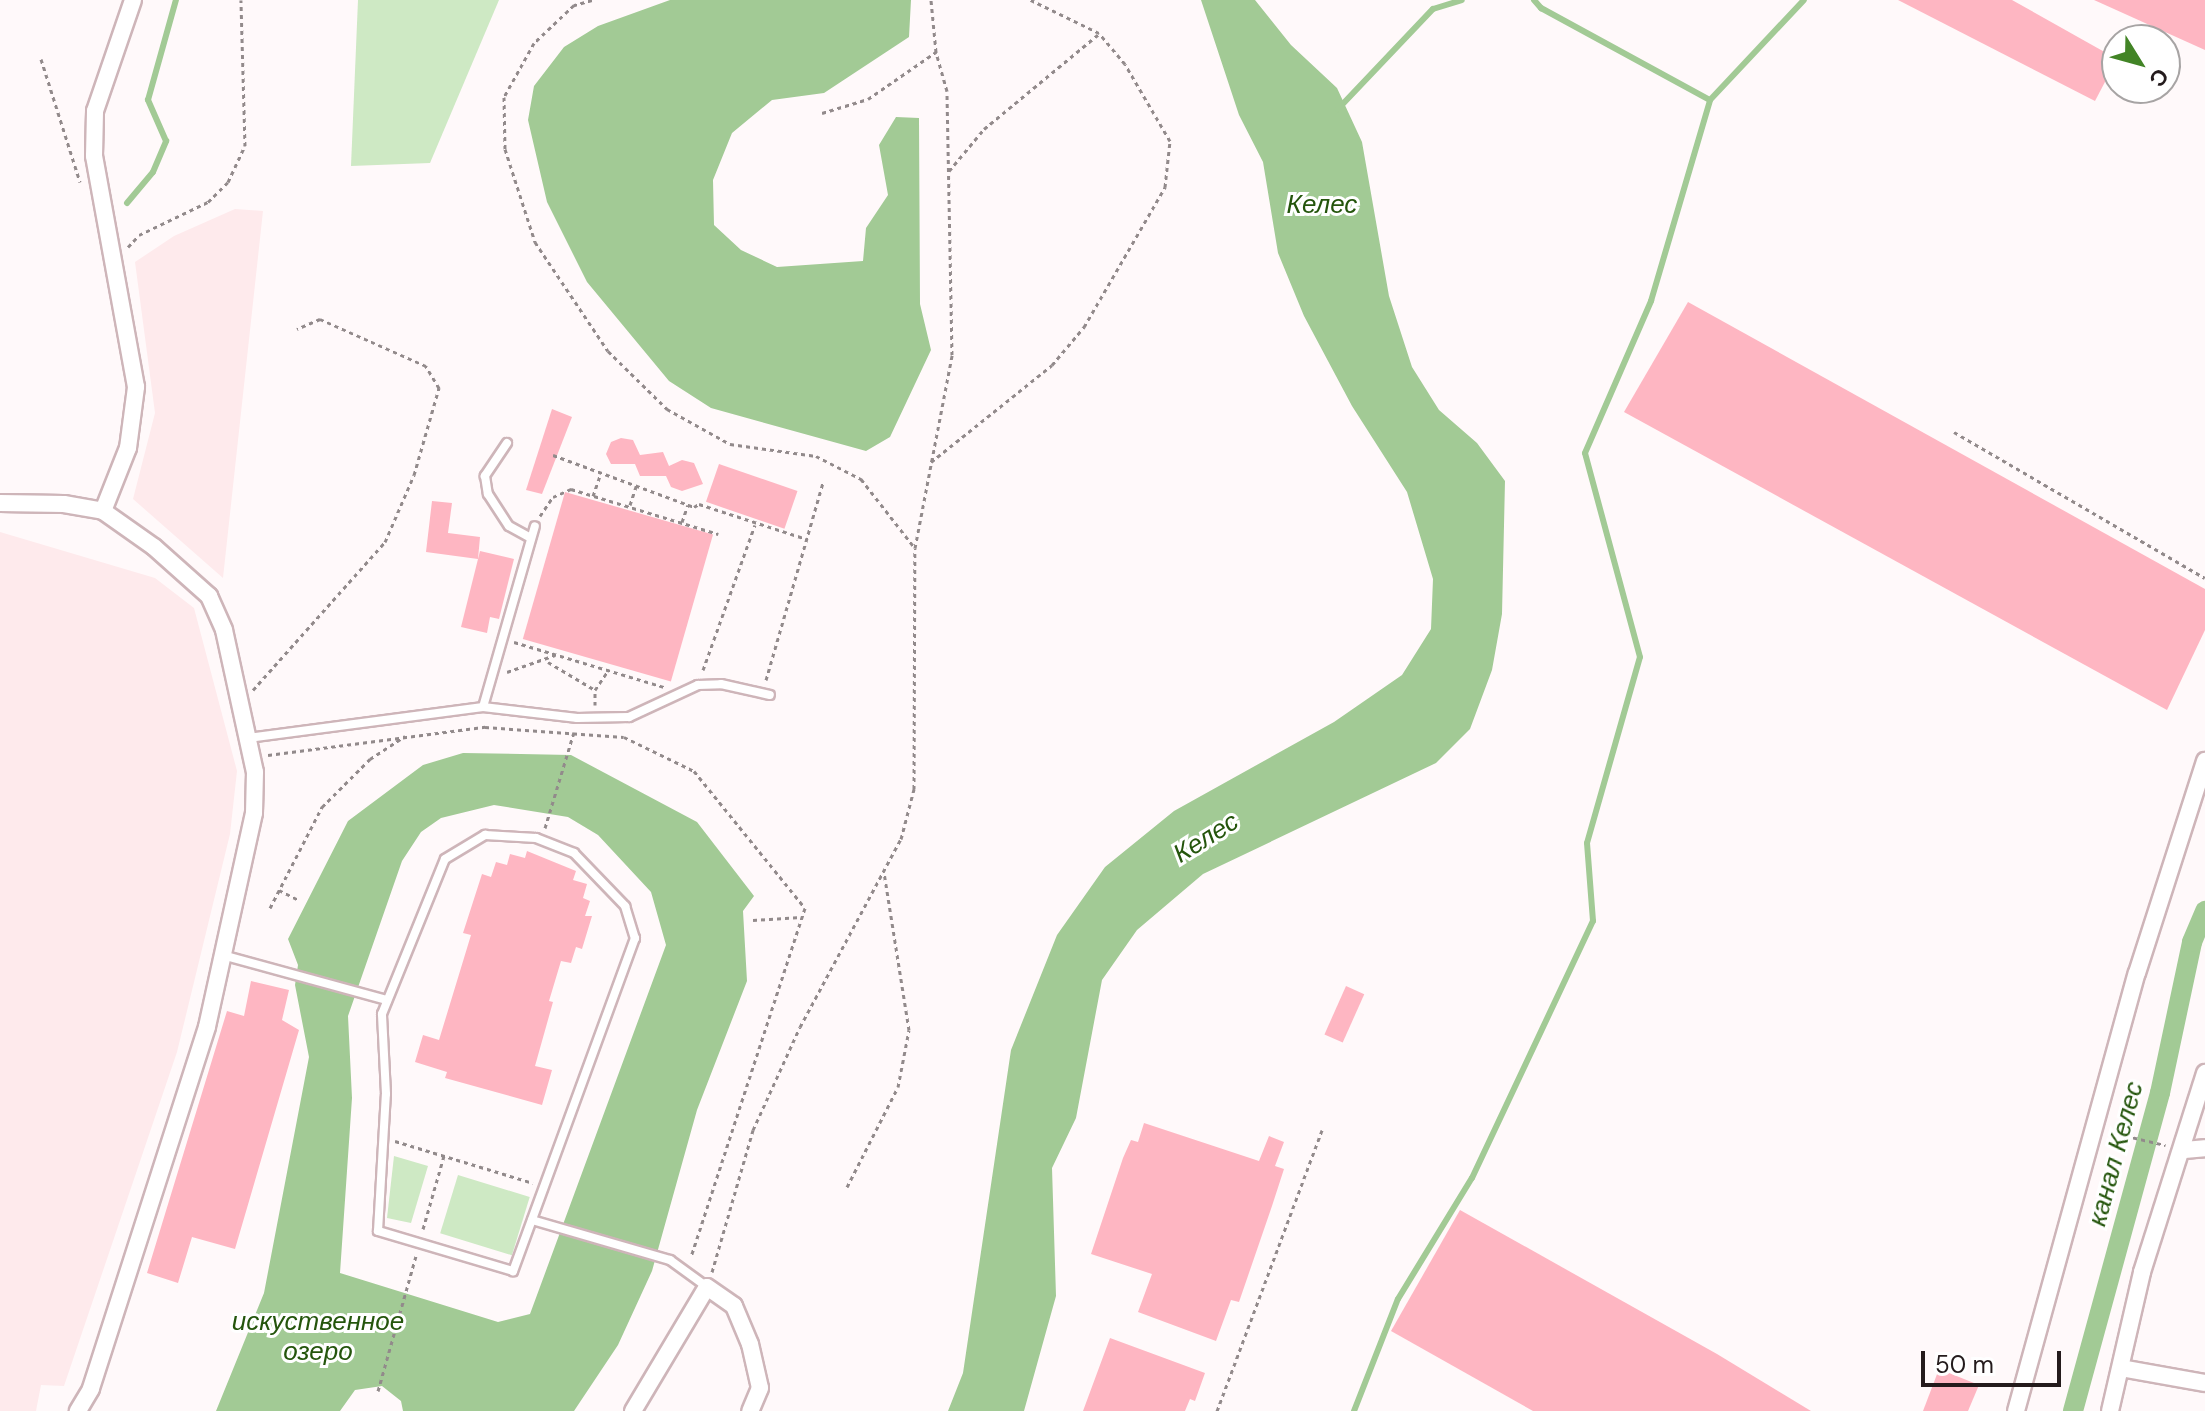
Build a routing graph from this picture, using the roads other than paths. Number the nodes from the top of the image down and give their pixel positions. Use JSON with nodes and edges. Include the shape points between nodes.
{"nodes":[{"id":1,"x":133,"y":0,"type":"edge"},
{"id":2,"x":507,"y":443,"type":"dead end"},
{"id":3,"x":0,"y":503,"type":"edge"},
{"id":4,"x":103,"y":511,"type":"junction"},
{"id":5,"x":535,"y":526,"type":"road end"},
{"id":6,"x":531,"y":538,"type":"junction"},
{"id":7,"x":766,"y":694,"type":"road end"},
{"id":8,"x":483,"y":707,"type":"junction"},
{"id":9,"x":248,"y":738,"type":"junction"},
{"id":10,"x":2205,"y":761,"type":"edge"},
{"id":11,"x":222,"y":955,"type":"junction"},
{"id":12,"x":387,"y":1000,"type":"junction"},
{"id":13,"x":2205,"y":1073,"type":"edge"},
{"id":14,"x":2205,"y":1148,"type":"edge"},
{"id":15,"x":2184,"y":1150,"type":"junction"},
{"id":16,"x":532,"y":1220,"type":"junction"},
{"id":17,"x":707,"y":1287,"type":"junction"},
{"id":18,"x":2121,"y":1368,"type":"junction"},
{"id":19,"x":2205,"y":1383,"type":"edge"},
{"id":20,"x":91,"y":1389,"type":"junction"},
{"id":21,"x":78,"y":1411,"type":"edge"},
{"id":22,"x":98,"y":1411,"type":"edge"},
{"id":23,"x":633,"y":1411,"type":"edge"},
{"id":24,"x":750,"y":1411,"type":"edge"},
{"id":25,"x":2016,"y":1411,"type":"edge"},
{"id":26,"x":2110,"y":1411,"type":"edge"}],
"edges":[{"from":1,"to":4,"type":"street","via":[[95,111],[94,156],[136,387],[128,448]]},
{"from":2,"to":6,"type":"lane","via":[[485,476],[488,494],[509,526]]},
{"from":3,"to":4,"type":"street"},
{"from":4,"to":9,"type":"street","via":[[209,596],[224,630]]},
{"from":5,"to":6,"type":"lane"},
{"from":6,"to":8,"type":"lane"},
{"from":7,"to":8,"type":"lane","via":[[721,684],[698,685],[629,717],[595,719]]},
{"from":8,"to":9,"type":"lane"},
{"from":9,"to":11,"type":"street","via":[[255,772],[254,813]]},
{"from":10,"to":25,"type":"street","via":[[2142,958]]},
{"from":11,"to":12,"type":"lane"},
{"from":11,"to":20,"type":"street","via":[[207,1027]]},
{"from":12,"to":16,"type":"lane","via":[[382,1014],[378,1231],[513,1271]]},
{"from":12,"to":16,"type":"lane","via":[[432,882],[445,859],[462,844],[485,835],[556,843],[609,884],[625,906],[634,949]]},
{"from":13,"to":15,"type":"street"},
{"from":14,"to":15,"type":"street"},
{"from":15,"to":18,"type":"street","via":[[2170,1172]]},
{"from":16,"to":17,"type":"lane","via":[[670,1260]]},
{"from":17,"to":23,"type":"street"},
{"from":17,"to":24,"type":"street","via":[[734,1306],[750,1344],[760,1388]]},
{"from":18,"to":19,"type":"street"},
{"from":18,"to":26,"type":"street"},
{"from":20,"to":21,"type":"street"},
{"from":20,"to":22,"type":"street"}]}
